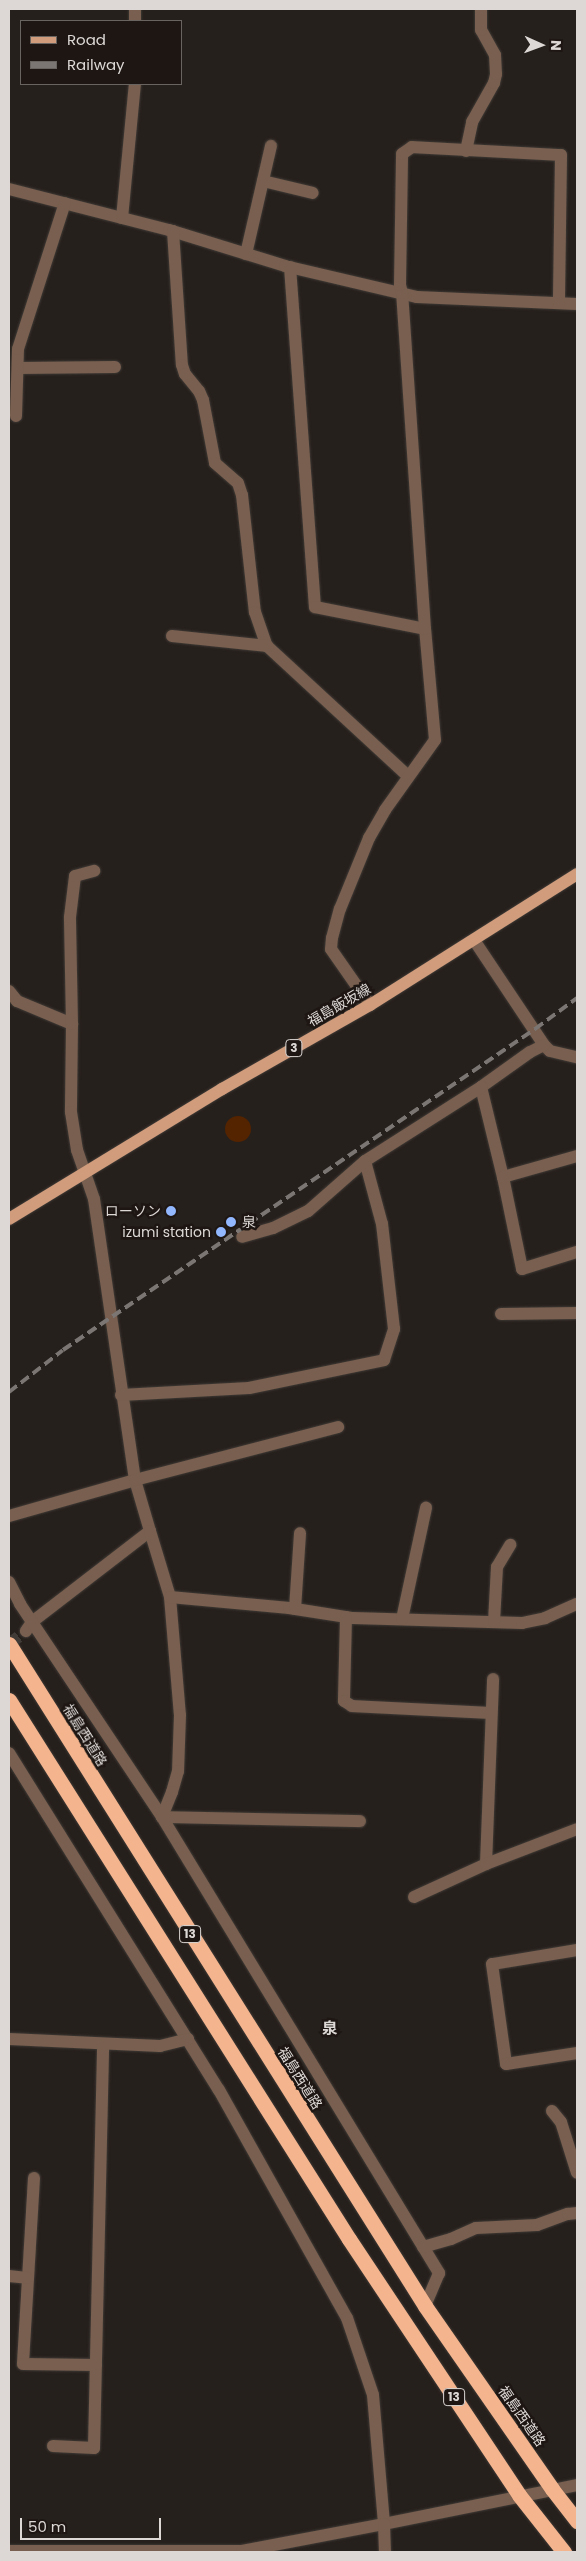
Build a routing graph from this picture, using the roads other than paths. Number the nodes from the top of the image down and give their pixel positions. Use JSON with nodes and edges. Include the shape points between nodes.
{"nodes":[{"id":1,"x":481,"y":9,"type":"edge"},
{"id":2,"x":136,"y":85,"type":"edge"},
{"id":3,"x":271,"y":146,"type":"dead end"},
{"id":4,"x":466,"y":150,"type":"junction"},
{"id":5,"x":263,"y":181,"type":"junction"},
{"id":6,"x":9,"y":189,"type":"edge"},
{"id":7,"x":313,"y":193,"type":"dead end"},
{"id":8,"x":65,"y":203,"type":"junction"},
{"id":9,"x":122,"y":218,"type":"junction"},
{"id":10,"x":173,"y":231,"type":"junction"},
{"id":11,"x":246,"y":254,"type":"junction"},
{"id":12,"x":290,"y":267,"type":"junction"},
{"id":13,"x":402,"y":294,"type":"junction"},
{"id":14,"x":559,"y":303,"type":"junction"},
{"id":15,"x":577,"y":304,"type":"edge"},
{"id":16,"x":115,"y":367,"type":"dead end"},
{"id":17,"x":18,"y":368,"type":"junction"},
{"id":18,"x":16,"y":416,"type":"dead end"},
{"id":19,"x":425,"y":629,"type":"junction"},
{"id":20,"x":172,"y":636,"type":"dead end"},
{"id":21,"x":267,"y":646,"type":"junction"},
{"id":22,"x":408,"y":776,"type":"junction"},
{"id":23,"x":94,"y":871,"type":"dead end"},
{"id":24,"x":577,"y":874,"type":"edge"},
{"id":25,"x":474,"y":940,"type":"junction"},
{"id":26,"x":9,"y":991,"type":"edge"},
{"id":27,"x":370,"y":1005,"type":"junction"},
{"id":28,"x":72,"y":1024,"type":"junction"},
{"id":29,"x":544,"y":1045,"type":"junction"},
{"id":30,"x":577,"y":1057,"type":"edge"},
{"id":31,"x":481,"y":1087,"type":"junction"},
{"id":32,"x":577,"y":1156,"type":"edge"},
{"id":33,"x":365,"y":1162,"type":"junction"},
{"id":34,"x":84,"y":1174,"type":"junction"},
{"id":35,"x":503,"y":1177,"type":"junction"},
{"id":36,"x":9,"y":1219,"type":"edge"},
{"id":37,"x":242,"y":1237,"type":"dead end"},
{"id":38,"x":577,"y":1252,"type":"edge"},
{"id":39,"x":577,"y":1313,"type":"edge"},
{"id":40,"x":501,"y":1314,"type":"dead end"},
{"id":41,"x":121,"y":1395,"type":"junction"},
{"id":42,"x":338,"y":1427,"type":"dead end"},
{"id":43,"x":135,"y":1480,"type":"junction"},
{"id":44,"x":426,"y":1508,"type":"dead end"},
{"id":45,"x":9,"y":1516,"type":"edge"},
{"id":46,"x":150,"y":1531,"type":"junction"},
{"id":47,"x":300,"y":1533,"type":"dead end"},
{"id":48,"x":510,"y":1545,"type":"dead end"},
{"id":49,"x":9,"y":1582,"type":"edge"},
{"id":50,"x":170,"y":1597,"type":"junction"},
{"id":51,"x":577,"y":1604,"type":"edge"},
{"id":52,"x":295,"y":1608,"type":"junction"},
{"id":53,"x":346,"y":1617,"type":"junction"},
{"id":54,"x":402,"y":1619,"type":"junction"},
{"id":55,"x":494,"y":1622,"type":"junction"},
{"id":56,"x":29,"y":1627,"type":"junction"},
{"id":57,"x":9,"y":1644,"type":"edge"},
{"id":58,"x":493,"y":1679,"type":"dead end"},
{"id":59,"x":9,"y":1700,"type":"edge"},
{"id":60,"x":490,"y":1713,"type":"junction"},
{"id":61,"x":9,"y":1753,"type":"edge"},
{"id":62,"x":162,"y":1817,"type":"junction"},
{"id":63,"x":360,"y":1821,"type":"dead end"},
{"id":64,"x":577,"y":1829,"type":"edge"},
{"id":65,"x":486,"y":1864,"type":"junction"},
{"id":66,"x":414,"y":1897,"type":"dead end"},
{"id":67,"x":577,"y":1950,"type":"edge"},
{"id":68,"x":9,"y":2039,"type":"edge"},
{"id":69,"x":188,"y":2040,"type":"junction"},
{"id":70,"x":103,"y":2045,"type":"junction"},
{"id":71,"x":577,"y":2053,"type":"edge"},
{"id":72,"x":552,"y":2111,"type":"dead end"},
{"id":73,"x":577,"y":2173,"type":"edge"},
{"id":74,"x":34,"y":2178,"type":"dead end"},
{"id":75,"x":577,"y":2213,"type":"edge"},
{"id":76,"x":423,"y":2247,"type":"junction"},
{"id":77,"x":9,"y":2276,"type":"edge"},
{"id":78,"x":27,"y":2278,"type":"junction"},
{"id":79,"x":425,"y":2306,"type":"junction"},
{"id":80,"x":96,"y":2364,"type":"junction"},
{"id":81,"x":53,"y":2446,"type":"dead end"},
{"id":82,"x":577,"y":2485,"type":"edge"},
{"id":83,"x":552,"y":2489,"type":"junction"},
{"id":84,"x":520,"y":2495,"type":"junction"},
{"id":85,"x":577,"y":2521,"type":"edge"},
{"id":86,"x":384,"y":2524,"type":"junction"},
{"id":87,"x":9,"y":2551,"type":"edge"},
{"id":88,"x":250,"y":2551,"type":"edge"},
{"id":89,"x":157,"y":2552,"type":"edge"},
{"id":90,"x":385,"y":2552,"type":"edge"},
{"id":91,"x":564,"y":2552,"type":"edge"}],
"edges":[{"from":1,"to":4,"type":"street","via":[[481,30],[496,55],[496,74],[472,122]]},
{"from":2,"to":9,"type":"street"},
{"from":3,"to":5,"type":"street"},
{"from":4,"to":13,"type":"street","via":[[412,147],[402,154]]},
{"from":4,"to":14,"type":"street","via":[[561,155]]},
{"from":5,"to":7,"type":"street"},
{"from":5,"to":11,"type":"street"},
{"from":6,"to":8,"type":"street"},
{"from":8,"to":9,"type":"street"},
{"from":8,"to":17,"type":"street","via":[[18,349]]},
{"from":9,"to":10,"type":"street"},
{"from":10,"to":11,"type":"street"},
{"from":10,"to":21,"type":"street","via":[[182,365],[203,400],[215,463],[238,482],[242,495],[255,612]]},
{"from":11,"to":12,"type":"street"},
{"from":12,"to":13,"type":"street"},
{"from":12,"to":19,"type":"street","via":[[315,607]]},
{"from":13,"to":14,"type":"street"},
{"from":13,"to":19,"type":"street"},
{"from":14,"to":15,"type":"street"},
{"from":16,"to":17,"type":"street"},
{"from":17,"to":18,"type":"street"},
{"from":19,"to":22,"type":"street","via":[[435,740]]},
{"from":20,"to":21,"type":"street"},
{"from":21,"to":22,"type":"street"},
{"from":22,"to":27,"type":"street","via":[[369,838],[340,909],[330,949]]},
{"from":23,"to":28,"type":"street","via":[[75,876],[70,917]]},
{"from":24,"to":25,"type":"main road","name":"福島飯坂線","number":"3"},
{"from":25,"to":27,"type":"main road","name":"福島飯坂線","number":"3"},
{"from":25,"to":29,"type":"street"},
{"from":26,"to":28,"type":"street","via":[[17,1001]]},
{"from":27,"to":34,"type":"main road","name":"福島飯坂線","number":"3","via":[[222,1089]]},
{"from":28,"to":34,"type":"street","via":[[71,1112]]},
{"from":29,"to":30,"type":"street","via":[[550,1051]]},
{"from":29,"to":31,"type":"street"},
{"from":31,"to":33,"type":"street"},
{"from":31,"to":35,"type":"street"},
{"from":32,"to":35,"type":"street"},
{"from":33,"to":37,"type":"street","via":[[308,1211],[273,1228]]},
{"from":33,"to":41,"type":"street","via":[[382,1224],[394,1330],[384,1360],[249,1388]]},
{"from":34,"to":36,"type":"main road","name":"福島飯坂線","number":"3"},
{"from":34,"to":41,"type":"street","via":[[94,1200],[113,1317]]},
{"from":35,"to":38,"type":"street","via":[[522,1268]]},
{"from":39,"to":40,"type":"street"},
{"from":41,"to":43,"type":"street"},
{"from":42,"to":43,"type":"street"},
{"from":43,"to":45,"type":"street"},
{"from":43,"to":46,"type":"street"},
{"from":44,"to":54,"type":"street"},
{"from":46,"to":50,"type":"street"},
{"from":46,"to":56,"type":"street"},
{"from":47,"to":52,"type":"street"},
{"from":48,"to":55,"type":"street","via":[[497,1567]]},
{"from":49,"to":56,"type":"street"},
{"from":50,"to":52,"type":"street"},
{"from":50,"to":62,"type":"street","via":[[180,1715],[178,1771]]},
{"from":51,"to":55,"type":"street","via":[[545,1618],[522,1623]]},
{"from":52,"to":53,"type":"street"},
{"from":53,"to":54,"type":"street"},
{"from":53,"to":60,"type":"street","via":[[344,1702],[352,1706]]},
{"from":54,"to":55,"type":"street"},
{"from":56,"to":62,"type":"street"},
{"from":57,"to":79,"type":"highway","name":"福島西道路","number":"13"},
{"from":58,"to":60,"type":"street"},
{"from":59,"to":84,"type":"highway","number":"13","via":[[349,2239]]},
{"from":60,"to":65,"type":"street"},
{"from":61,"to":69,"type":"street"},
{"from":62,"to":63,"type":"street"},
{"from":62,"to":76,"type":"street"},
{"from":64,"to":65,"type":"street"},
{"from":65,"to":66,"type":"street"},
{"from":67,"to":71,"type":"street","via":[[492,1964],[506,2064]]},
{"from":68,"to":70,"type":"street"},
{"from":69,"to":70,"type":"street","via":[[160,2046]]},
{"from":69,"to":86,"type":"street","via":[[347,2318],[373,2395]]},
{"from":70,"to":80,"type":"street"},
{"from":72,"to":73,"type":"street","via":[[561,2122]]},
{"from":74,"to":78,"type":"street"},
{"from":75,"to":76,"type":"street","via":[[537,2225],[476,2228]]},
{"from":76,"to":79,"type":"street","via":[[439,2273]]},
{"from":77,"to":78,"type":"street"},
{"from":78,"to":80,"type":"street","via":[[23,2364]]},
{"from":79,"to":83,"type":"highway","name":"福島西道路","number":"13"},
{"from":80,"to":81,"type":"street","via":[[94,2448]]},
{"from":82,"to":83,"type":"street"},
{"from":83,"to":84,"type":"street"},
{"from":83,"to":85,"type":"highway","name":"福島西道路","number":"13"},
{"from":84,"to":86,"type":"street"},
{"from":84,"to":91,"type":"highway","number":"13"},
{"from":86,"to":88,"type":"street"},
{"from":86,"to":90,"type":"street"},
{"from":87,"to":89,"type":"street"},
{"from":88,"to":89,"type":"street"}]}
